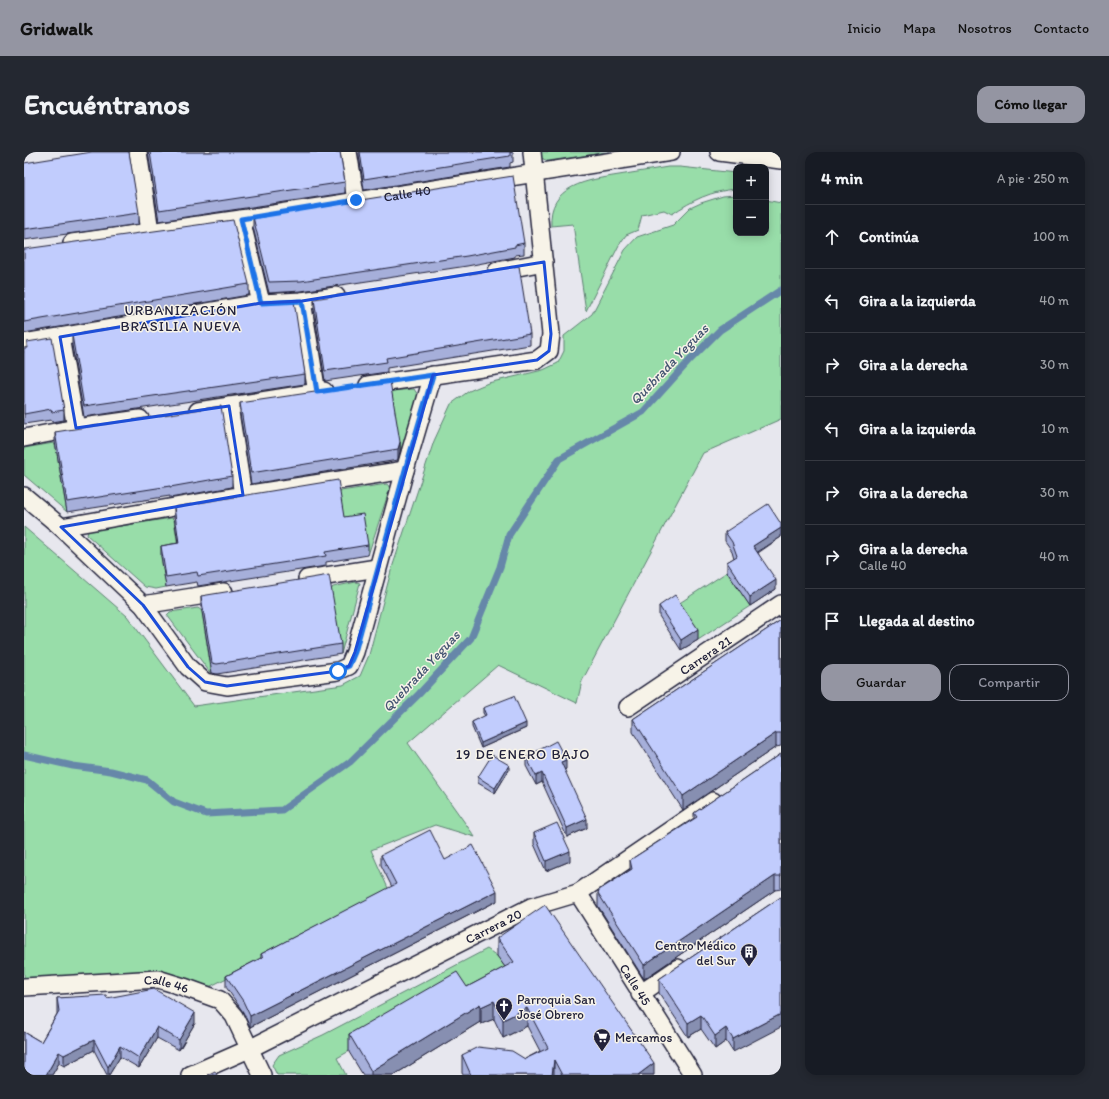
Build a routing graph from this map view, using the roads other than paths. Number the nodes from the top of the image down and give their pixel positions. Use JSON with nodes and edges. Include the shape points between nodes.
{"nodes":[{"id":1,"x":138,"y":152,"type":"edge"},
{"id":2,"x":348,"y":152,"type":"edge"},
{"id":3,"x":532,"y":152,"type":"edge"},
{"id":4,"x":671,"y":152,"type":"edge"},
{"id":5,"x":719,"y":152,"type":"edge"},
{"id":6,"x":781,"y":160,"type":"edge"},
{"id":7,"x":535,"y":174,"type":"junction"},
{"id":8,"x":356,"y":200,"type":"junction"},
{"id":9,"x":241,"y":219,"type":"junction"},
{"id":10,"x":150,"y":231,"type":"junction"},
{"id":11,"x":55,"y":246,"type":"edge"},
{"id":12,"x":544,"y":262,"type":"junction"},
{"id":13,"x":484,"y":273,"type":"edge"},
{"id":14,"x":348,"y":294,"type":"edge"},
{"id":15,"x":302,"y":301,"type":"junction"},
{"id":16,"x":261,"y":303,"type":"junction"},
{"id":17,"x":60,"y":337,"type":"junction"},
{"id":18,"x":24,"y":343,"type":"edge"},
{"id":19,"x":433,"y":375,"type":"junction"},
{"id":20,"x":317,"y":392,"type":"junction"},
{"id":21,"x":229,"y":406,"type":"junction"},
{"id":22,"x":181,"y":413,"type":"edge"},
{"id":23,"x":159,"y":416,"type":"edge"},
{"id":24,"x":76,"y":428,"type":"junction"},
{"id":25,"x":24,"y":438,"type":"edge"},
{"id":26,"x":405,"y":470,"type":"junction"},
{"id":27,"x":243,"y":495,"type":"junction"},
{"id":28,"x":24,"y":496,"type":"edge"},
{"id":29,"x":61,"y":527,"type":"junction"},
{"id":30,"x":377,"y":568,"type":"junction"},
{"id":31,"x":291,"y":582,"type":"edge"},
{"id":32,"x":237,"y":590,"type":"edge"},
{"id":33,"x":781,"y":604,"type":"edge"},
{"id":34,"x":143,"y":605,"type":"junction"},
{"id":35,"x":628,"y":707,"type":"dead end"},
{"id":36,"x":729,"y":790,"type":"edge"},
{"id":37,"x":578,"y":893,"type":"junction"},
{"id":38,"x":692,"y":959,"type":"edge"},
{"id":39,"x":24,"y":987,"type":"edge"},
{"id":40,"x":640,"y":994,"type":"junction"},
{"id":41,"x":249,"y":1049,"type":"junction"},
{"id":42,"x":190,"y":1075,"type":"edge"},
{"id":43,"x":262,"y":1075,"type":"edge"},
{"id":44,"x":693,"y":1075,"type":"edge"}],
"edges":[{"from":1,"to":10,"type":"street"},
{"from":2,"to":8,"type":"street"},
{"from":3,"to":7,"type":"street"},
{"from":4,"to":7,"type":"street","name":"Calle 40"},
{"from":5,"to":6,"type":"street"},
{"from":7,"to":8,"type":"street","name":"Calle 40"},
{"from":7,"to":12,"type":"street"},
{"from":8,"to":9,"type":"street","name":"Calle 40"},
{"from":9,"to":10,"type":"street","name":"Calle 40"},
{"from":9,"to":16,"type":"street"},
{"from":10,"to":11,"type":"street","name":"Calle 40"},
{"from":12,"to":13,"type":"street"},
{"from":12,"to":19,"type":"street","via":[[550,334],[548,351],[537,360]]},
{"from":14,"to":15,"type":"street"},
{"from":15,"to":16,"type":"street"},
{"from":15,"to":20,"type":"street"},
{"from":16,"to":17,"type":"street"},
{"from":17,"to":18,"type":"street"},
{"from":17,"to":24,"type":"street"},
{"from":19,"to":20,"type":"street"},
{"from":19,"to":26,"type":"street"},
{"from":20,"to":21,"type":"street"},
{"from":21,"to":22,"type":"street"},
{"from":21,"to":27,"type":"street"},
{"from":23,"to":24,"type":"street"},
{"from":24,"to":25,"type":"street"},
{"from":26,"to":27,"type":"street"},
{"from":26,"to":30,"type":"street"},
{"from":27,"to":29,"type":"street"},
{"from":28,"to":29,"type":"street"},
{"from":29,"to":34,"type":"street"},
{"from":30,"to":31,"type":"street"},
{"from":30,"to":34,"type":"street","via":[[355,652],[349,666],[338,671],[227,686],[205,682],[188,667]]},
{"from":32,"to":34,"type":"street"},
{"from":33,"to":35,"type":"street","name":"Carrera 21"},
{"from":36,"to":37,"type":"street","name":"Carrera 20"},
{"from":37,"to":40,"type":"street","name":"Calle 45"},
{"from":37,"to":41,"type":"street","name":"Carrera 20","via":[[531,907]]},
{"from":38,"to":40,"type":"street"},
{"from":39,"to":41,"type":"street","name":"Calle 46","via":[[158,979],[220,1000],[234,1016]]},
{"from":40,"to":44,"type":"street","name":"Calle 45"},
{"from":41,"to":42,"type":"street","name":"Carrera 20"},
{"from":41,"to":43,"type":"street","name":"Calle 46"}]}
